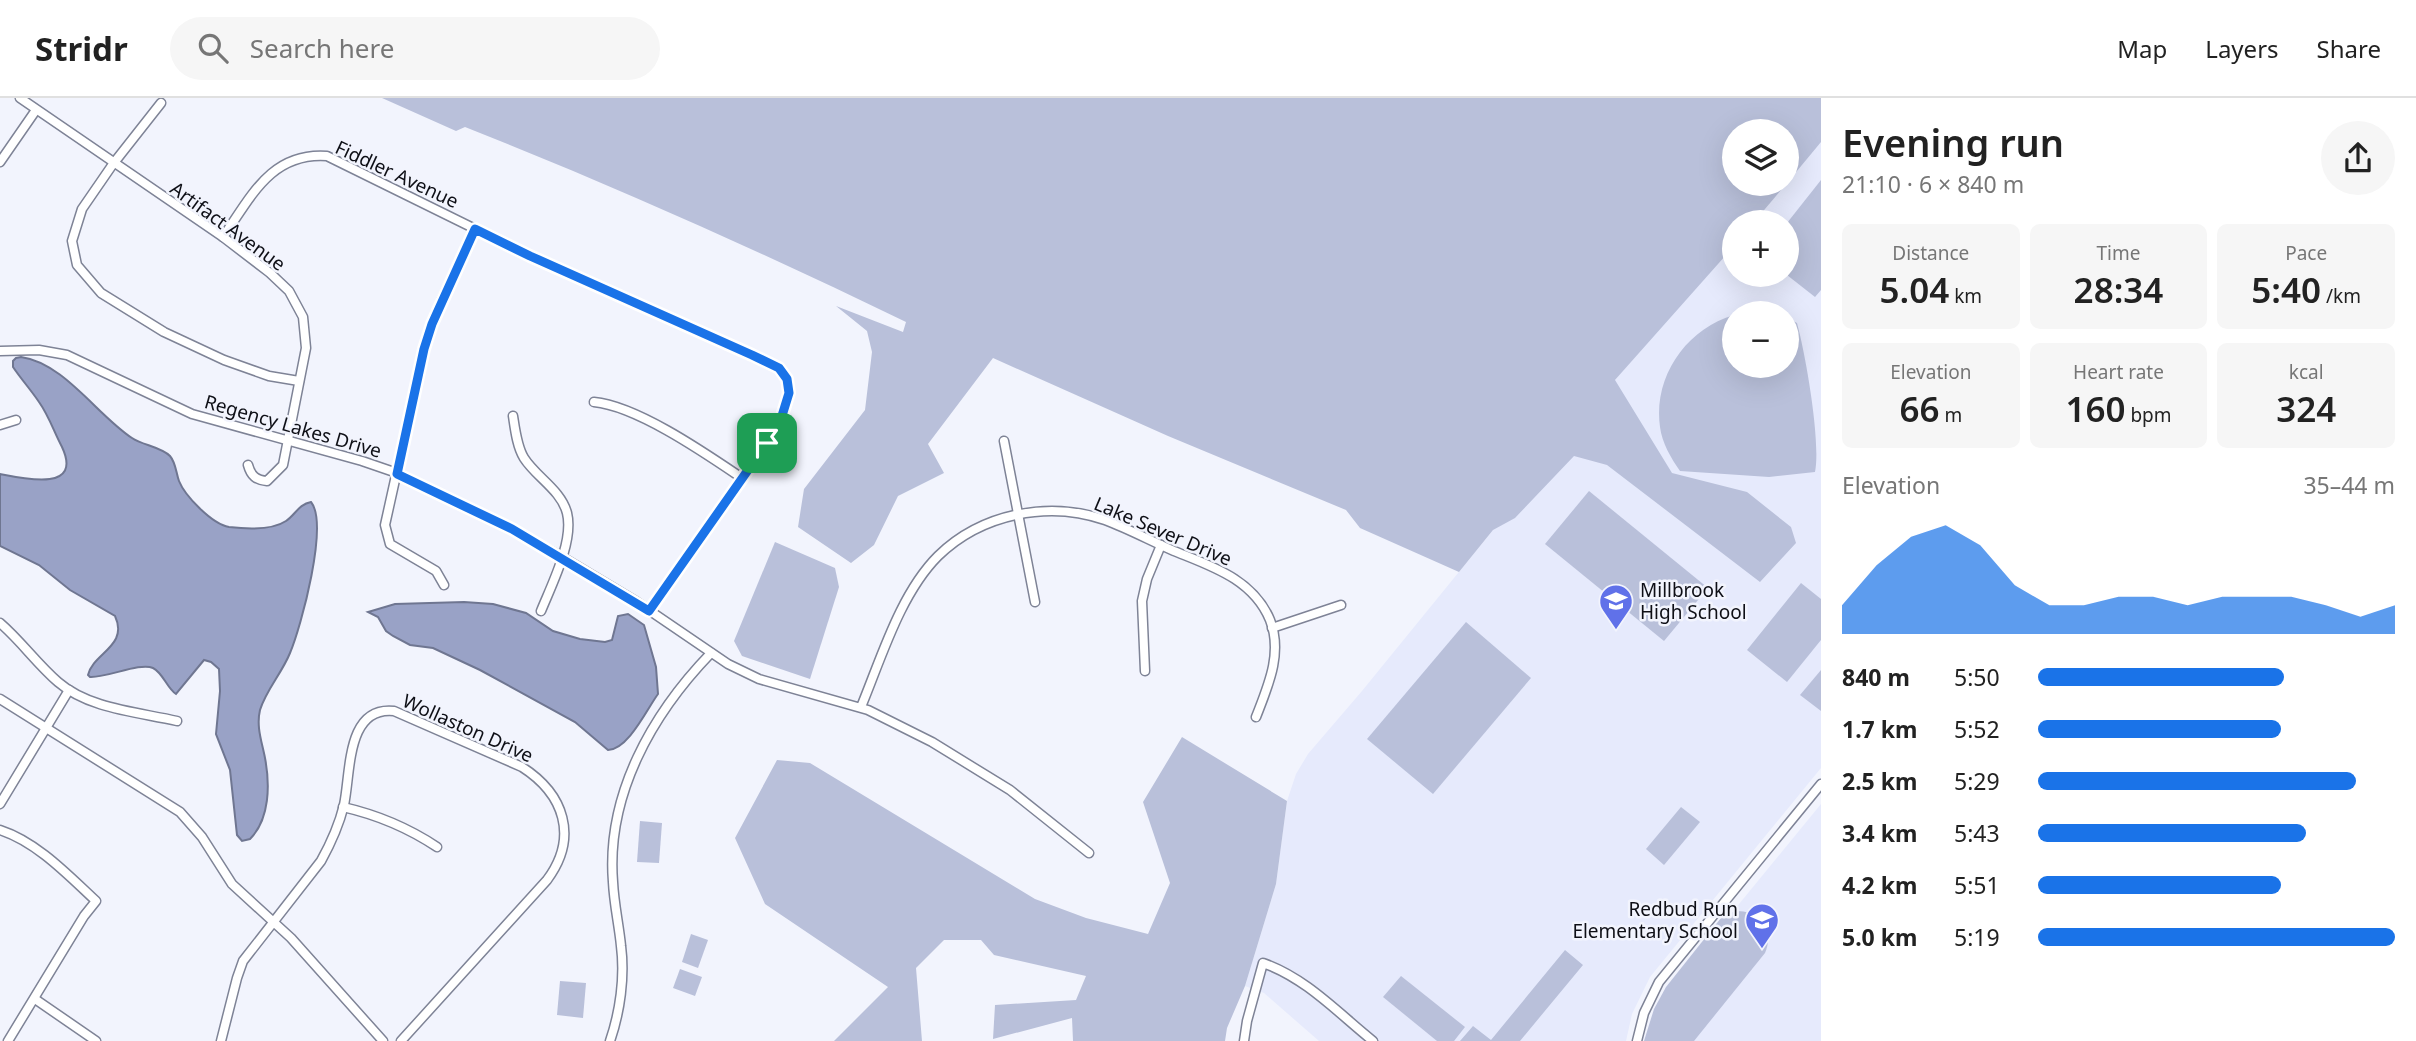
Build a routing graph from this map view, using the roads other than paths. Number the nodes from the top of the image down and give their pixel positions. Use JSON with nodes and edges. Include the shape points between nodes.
{"nodes":[{"id":1,"x":20,"y":98,"type":"edge"},
{"id":2,"x":160,"y":103,"type":"dead end"},
{"id":3,"x":36,"y":110,"type":"junction"},
{"id":4,"x":0,"y":162,"type":"edge"},
{"id":5,"x":113,"y":164,"type":"junction"},
{"id":6,"x":475,"y":229,"type":"junction"},
{"id":7,"x":223,"y":237,"type":"junction"},
{"id":8,"x":0,"y":351,"type":"edge"},
{"id":9,"x":299,"y":381,"type":"junction"},
{"id":10,"x":594,"y":402,"type":"dead end"},
{"id":11,"x":513,"y":416,"type":"dead end"},
{"id":12,"x":16,"y":420,"type":"dead end"},
{"id":13,"x":0,"y":425,"type":"edge"},
{"id":14,"x":1004,"y":441,"type":"dead end"},
{"id":15,"x":287,"y":442,"type":"junction"},
{"id":16,"x":248,"y":465,"type":"dead end"},
{"id":17,"x":397,"y":474,"type":"junction"},
{"id":18,"x":742,"y":478,"type":"junction"},
{"id":19,"x":1018,"y":514,"type":"junction"},
{"id":20,"x":1161,"y":545,"type":"junction"},
{"id":21,"x":562,"y":557,"type":"junction"},
{"id":22,"x":444,"y":585,"type":"dead end"},
{"id":23,"x":1035,"y":602,"type":"dead end"},
{"id":24,"x":1341,"y":605,"type":"dead end"},
{"id":25,"x":541,"y":611,"type":"dead end"},
{"id":26,"x":649,"y":611,"type":"junction"},
{"id":27,"x":0,"y":623,"type":"edge"},
{"id":28,"x":1272,"y":628,"type":"junction"},
{"id":29,"x":711,"y":653,"type":"junction"},
{"id":30,"x":1145,"y":671,"type":"dead end"},
{"id":31,"x":69,"y":690,"type":"junction"},
{"id":32,"x":0,"y":699,"type":"edge"},
{"id":33,"x":861,"y":707,"type":"junction"},
{"id":34,"x":1255,"y":717,"type":"dead end"},
{"id":35,"x":177,"y":721,"type":"dead end"},
{"id":36,"x":46,"y":728,"type":"junction"},
{"id":37,"x":1821,"y":784,"type":"edge"},
{"id":38,"x":0,"y":804,"type":"edge"},
{"id":39,"x":343,"y":807,"type":"junction"},
{"id":40,"x":0,"y":830,"type":"edge"},
{"id":41,"x":437,"y":848,"type":"dead end"},
{"id":42,"x":1089,"y":853,"type":"dead end"},
{"id":43,"x":275,"y":922,"type":"junction"},
{"id":44,"x":35,"y":999,"type":"junction"},
{"id":45,"x":8,"y":1041,"type":"edge"},
{"id":46,"x":96,"y":1041,"type":"edge"},
{"id":47,"x":221,"y":1041,"type":"edge"},
{"id":48,"x":383,"y":1041,"type":"edge"},
{"id":49,"x":401,"y":1041,"type":"edge"},
{"id":50,"x":610,"y":1041,"type":"edge"},
{"id":51,"x":1244,"y":1041,"type":"edge"},
{"id":52,"x":1373,"y":1041,"type":"edge"},
{"id":53,"x":1637,"y":1041,"type":"edge"}],
"edges":[{"from":1,"to":3,"type":"street","name":"Artifact Avenue"},
{"from":2,"to":5,"type":"street"},
{"from":3,"to":4,"type":"street"},
{"from":3,"to":5,"type":"street","name":"Artifact Avenue"},
{"from":5,"to":7,"type":"street","name":"Artifact Avenue"},
{"from":5,"to":9,"type":"street","via":[[82,209],[72,241],[76,265],[101,293],[164,332],[224,360]]},
{"from":6,"to":7,"type":"street","name":"Fiddler Avenue","via":[[327,156],[310,155],[275,170]]},
{"from":6,"to":17,"type":"street","via":[[428,337]]},
{"from":6,"to":18,"type":"street","name":"Fiddler Avenue","via":[[779,368],[789,387],[786,406]]},
{"from":7,"to":9,"type":"street","name":"Artifact Avenue","via":[[289,291],[303,317],[306,348]]},
{"from":8,"to":15,"type":"street","name":"Regency Lakes Drive","via":[[67,355],[192,414]]},
{"from":9,"to":15,"type":"street","name":"Artifact Avenue"},
{"from":10,"to":18,"type":"street","via":[[629,411]]},
{"from":11,"to":21,"type":"street","via":[[523,456],[559,496],[567,512]]},
{"from":12,"to":13,"type":"street"},
{"from":14,"to":19,"type":"street"},
{"from":15,"to":16,"type":"street","name":"Artifact Avenue","via":[[283,466],[267,481],[252,476]]},
{"from":15,"to":17,"type":"street","name":"Regency Lakes Drive"},
{"from":17,"to":21,"type":"street","name":"Regency Lakes Drive"},
{"from":17,"to":22,"type":"street","via":[[385,526],[390,544],[436,570]]},
{"from":18,"to":26,"type":"street","name":"Fiddler Avenue"},
{"from":19,"to":20,"type":"street","name":"Lake Sever Drive","via":[[1051,510],[1083,514]]},
{"from":19,"to":23,"type":"street"},
{"from":19,"to":33,"type":"street","name":"Lake Sever Drive","via":[[962,537],[925,571],[900,614]]},
{"from":20,"to":28,"type":"street","name":"Lake Sever Drive","via":[[1243,584],[1262,606]]},
{"from":20,"to":30,"type":"street","via":[[1142,601]]},
{"from":21,"to":25,"type":"street"},
{"from":21,"to":26,"type":"street","name":"Regency Lakes Drive"},
{"from":24,"to":28,"type":"street"},
{"from":26,"to":29,"type":"street","name":"Regency Lakes Drive"},
{"from":27,"to":31,"type":"street"},
{"from":28,"to":34,"type":"street","name":"Lake Sever Drive","via":[[1274,666]]},
{"from":29,"to":33,"type":"street","name":"Regency Lakes Drive","via":[[759,678]]},
{"from":29,"to":50,"type":"street","via":[[681,689],[639,754],[624,789],[614,833],[612,881],[622,968]]},
{"from":31,"to":35,"type":"street","via":[[99,703]]},
{"from":31,"to":36,"type":"street"},
{"from":32,"to":36,"type":"street"},
{"from":33,"to":42,"type":"street","name":"Regency Lakes Drive","via":[[981,771],[1040,811]]},
{"from":36,"to":38,"type":"street"},
{"from":36,"to":43,"type":"street","via":[[180,812],[232,884]]},
{"from":37,"to":53,"type":"street","via":[[1659,982]]},
{"from":39,"to":41,"type":"street","via":[[390,820]]},
{"from":39,"to":43,"type":"street","name":"Wollaston Drive","via":[[321,860]]},
{"from":39,"to":49,"type":"street","name":"Wollaston Drive","via":[[359,727],[370,715],[384,710],[522,767],[548,787],[561,812],[564,839],[555,871]]},
{"from":40,"to":44,"type":"street","via":[[39,852],[96,901]]},
{"from":43,"to":47,"type":"street","name":"Wollaston Drive","via":[[243,961]]},
{"from":43,"to":48,"type":"street"},
{"from":44,"to":45,"type":"street"},
{"from":44,"to":46,"type":"street"},
{"from":51,"to":52,"type":"street","via":[[1263,963],[1301,981]]}]}
